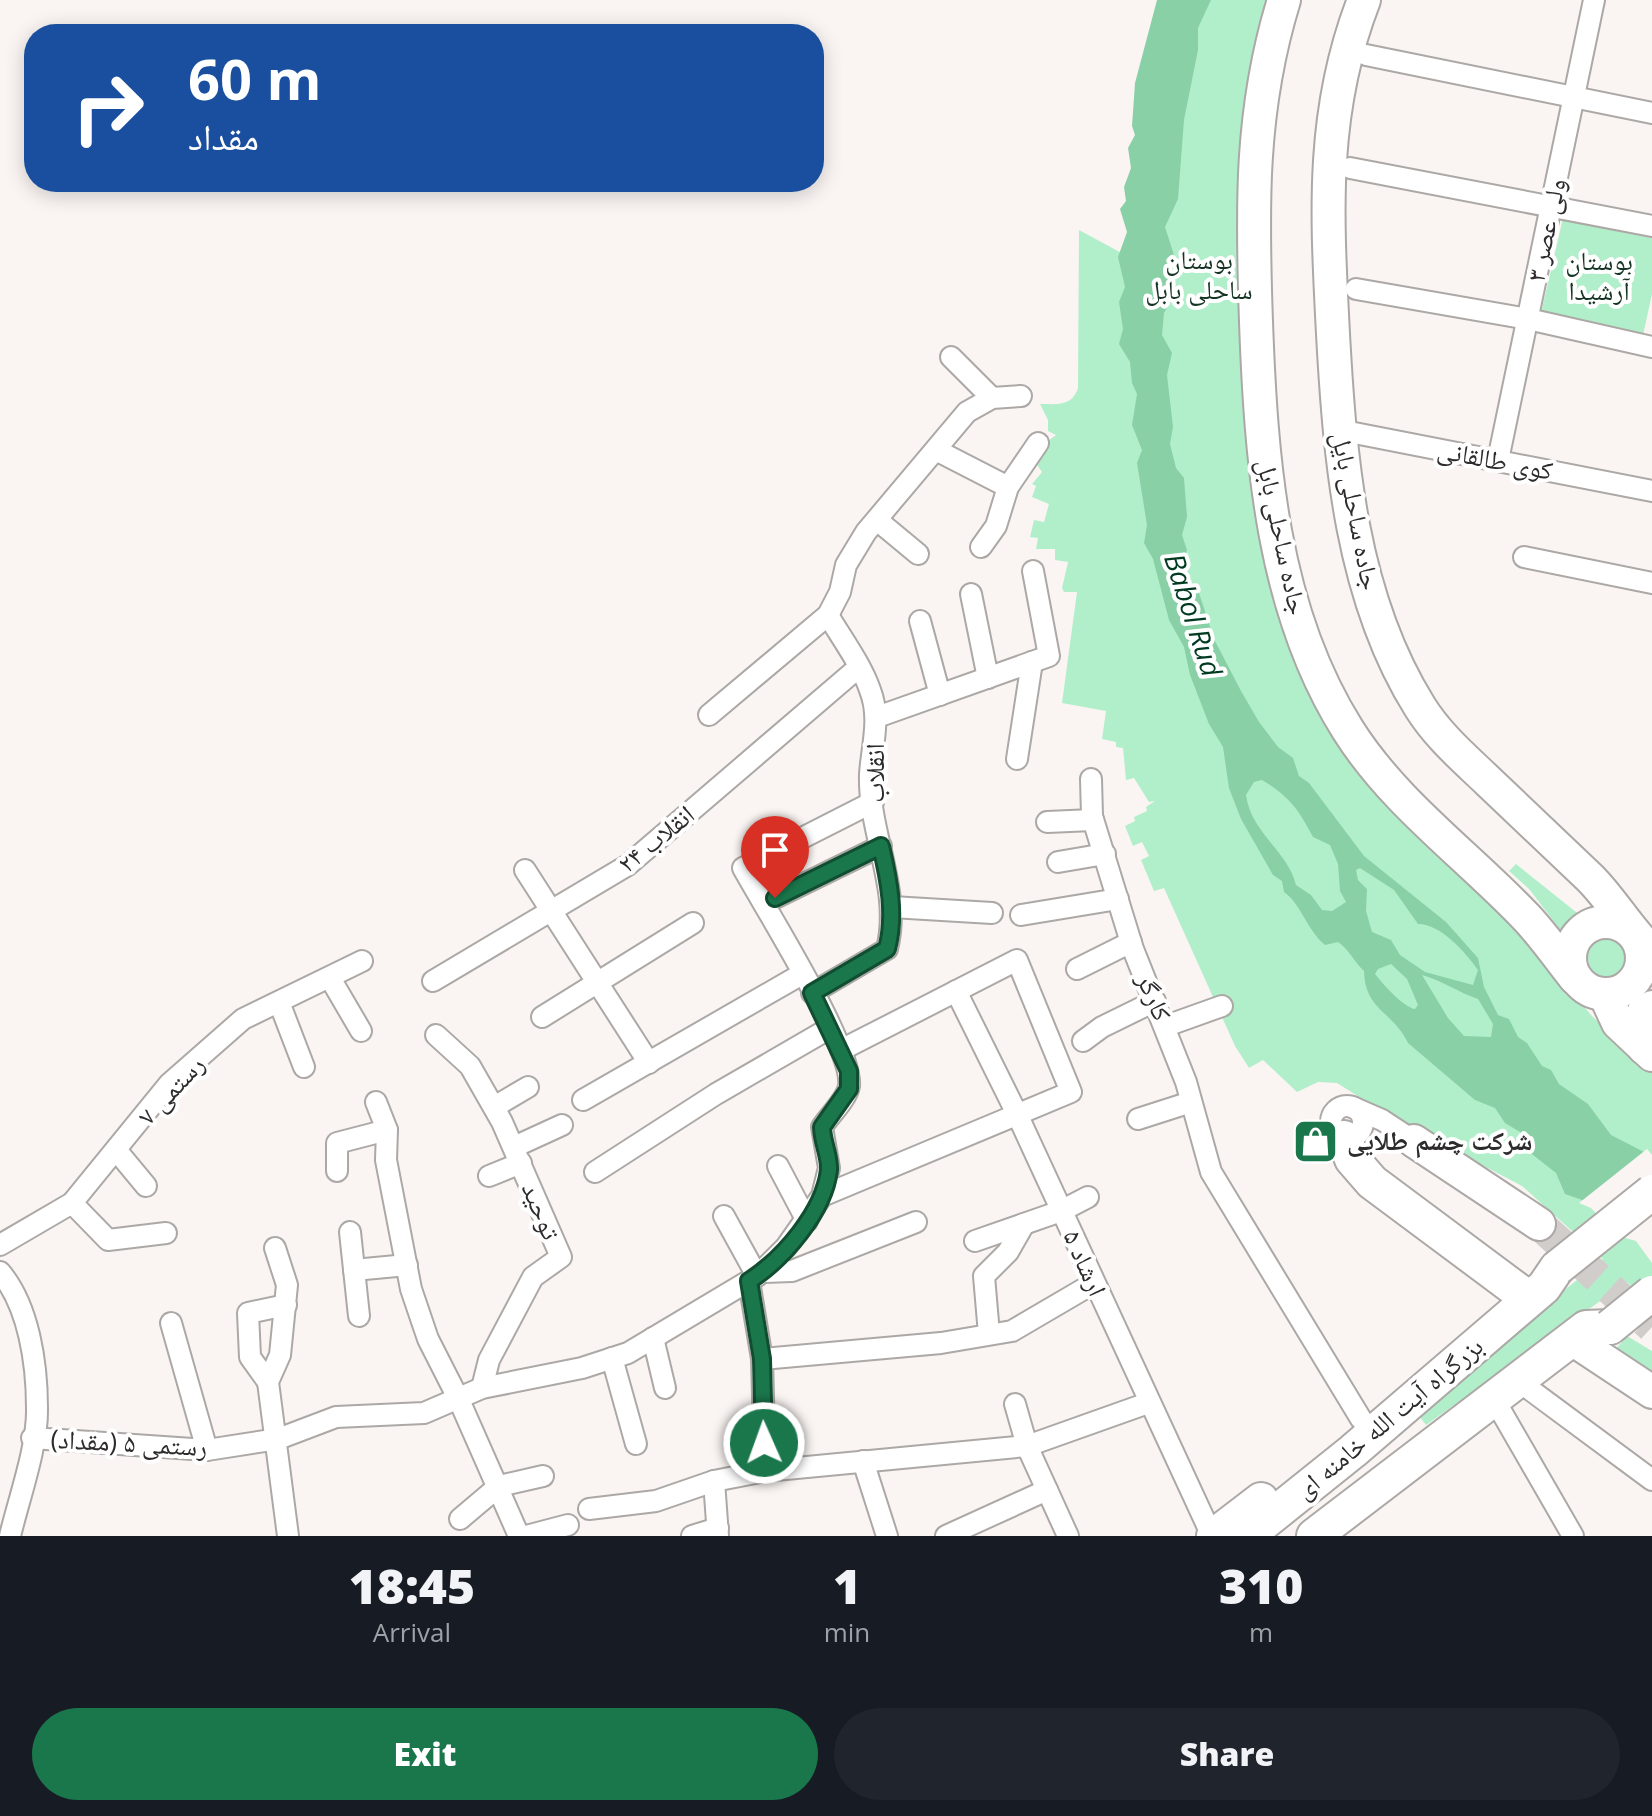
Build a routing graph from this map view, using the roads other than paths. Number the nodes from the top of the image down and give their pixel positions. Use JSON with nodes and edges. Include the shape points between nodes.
{"nodes":[{"id":1,"x":1284,"y":0,"type":"edge"},
{"id":2,"x":1364,"y":0,"type":"edge"},
{"id":3,"x":1594,"y":0,"type":"edge"},
{"id":4,"x":1366,"y":55,"type":"dead end"},
{"id":5,"x":1574,"y":97,"type":"junction"},
{"id":6,"x":1652,"y":113,"type":"edge"},
{"id":7,"x":1350,"y":168,"type":"dead end"},
{"id":8,"x":1552,"y":205,"type":"junction"},
{"id":9,"x":1652,"y":226,"type":"edge"},
{"id":10,"x":1356,"y":289,"type":"dead end"},
{"id":11,"x":1528,"y":319,"type":"junction"},
{"id":12,"x":1652,"y":347,"type":"edge"},
{"id":13,"x":951,"y":357,"type":"dead end"},
{"id":14,"x":1021,"y":396,"type":"dead end"},
{"id":15,"x":992,"y":398,"type":"junction"},
{"id":16,"x":1339,"y":430,"type":"junction"},
{"id":17,"x":1038,"y":443,"type":"dead end"},
{"id":18,"x":936,"y":450,"type":"junction"},
{"id":19,"x":1498,"y":460,"type":"junction"},
{"id":20,"x":1008,"y":487,"type":"junction"},
{"id":21,"x":1652,"y":491,"type":"edge"},
{"id":22,"x":877,"y":520,"type":"junction"},
{"id":23,"x":981,"y":547,"type":"dead end"},
{"id":24,"x":918,"y":554,"type":"dead end"},
{"id":25,"x":1524,"y":557,"type":"dead end"},
{"id":26,"x":1033,"y":571,"type":"dead end"},
{"id":27,"x":1652,"y":583,"type":"edge"},
{"id":28,"x":971,"y":594,"type":"dead end"},
{"id":29,"x":828,"y":615,"type":"junction"},
{"id":30,"x":920,"y":621,"type":"dead end"},
{"id":31,"x":1040,"y":659,"type":"junction"},
{"id":32,"x":859,"y":667,"type":"junction"},
{"id":33,"x":988,"y":678,"type":"junction"},
{"id":34,"x":940,"y":695,"type":"junction"},
{"id":35,"x":709,"y":715,"type":"dead end"},
{"id":36,"x":877,"y":717,"type":"junction"},
{"id":37,"x":1017,"y":759,"type":"dead end"},
{"id":38,"x":1091,"y":779,"type":"dead end"},
{"id":39,"x":873,"y":802,"type":"junction"},
{"id":40,"x":1093,"y":820,"type":"junction"},
{"id":41,"x":1047,"y":822,"type":"dead end"},
{"id":42,"x":881,"y":846,"type":"junction"},
{"id":43,"x":1105,"y":854,"type":"junction"},
{"id":44,"x":1058,"y":862,"type":"dead end"},
{"id":45,"x":525,"y":870,"type":"dead end"},
{"id":46,"x":775,"y":898,"type":"dead end"},
{"id":47,"x":1118,"y":899,"type":"junction"},
{"id":48,"x":892,"y":907,"type":"junction"},
{"id":49,"x":553,"y":913,"type":"junction"},
{"id":50,"x":992,"y":913,"type":"dead end"},
{"id":51,"x":1021,"y":915,"type":"dead end"},
{"id":52,"x":693,"y":923,"type":"dead end"},
{"id":53,"x":1131,"y":942,"type":"junction"},
{"id":54,"x":1642,"y":942,"type":"edge"},
{"id":55,"x":362,"y":961,"type":"dead end"},
{"id":56,"x":1077,"y":969,"type":"dead end"},
{"id":57,"x":802,"y":974,"type":"junction"},
{"id":58,"x":330,"y":978,"type":"junction"},
{"id":59,"x":1575,"y":978,"type":"junction"},
{"id":60,"x":433,"y":981,"type":"dead end"},
{"id":61,"x":597,"y":982,"type":"junction"},
{"id":62,"x":956,"y":991,"type":"junction"},
{"id":63,"x":812,"y":993,"type":"junction"},
{"id":64,"x":1634,"y":995,"type":"edge"},
{"id":65,"x":1155,"y":1001,"type":"junction"},
{"id":66,"x":279,"y":1002,"type":"junction"},
{"id":67,"x":1222,"y":1006,"type":"dead end"},
{"id":68,"x":542,"y":1017,"type":"dead end"},
{"id":69,"x":1166,"y":1026,"type":"junction"},
{"id":70,"x":830,"y":1028,"type":"junction"},
{"id":71,"x":361,"y":1031,"type":"dead end"},
{"id":72,"x":436,"y":1035,"type":"dead end"},
{"id":73,"x":1083,"y":1041,"type":"dead end"},
{"id":74,"x":841,"y":1050,"type":"junction"},
{"id":75,"x":1648,"y":1052,"type":"edge"},
{"id":76,"x":649,"y":1063,"type":"junction"},
{"id":77,"x":304,"y":1067,"type":"dead end"},
{"id":78,"x":528,"y":1087,"type":"dead end"},
{"id":79,"x":583,"y":1100,"type":"dead end"},
{"id":80,"x":376,"y":1102,"type":"dead end"},
{"id":81,"x":1191,"y":1102,"type":"junction"},
{"id":82,"x":494,"y":1107,"type":"junction"},
{"id":83,"x":1017,"y":1114,"type":"junction"},
{"id":84,"x":1138,"y":1119,"type":"dead end"},
{"id":85,"x":562,"y":1125,"type":"dead end"},
{"id":86,"x":1349,"y":1128,"type":"junction"},
{"id":87,"x":387,"y":1130,"type":"junction"},
{"id":88,"x":1414,"y":1141,"type":"junction"},
{"id":89,"x":117,"y":1151,"type":"junction"},
{"id":90,"x":517,"y":1155,"type":"junction"},
{"id":91,"x":778,"y":1166,"type":"dead end"},
{"id":92,"x":337,"y":1171,"type":"dead end"},
{"id":93,"x":595,"y":1172,"type":"dead end"},
{"id":94,"x":489,"y":1176,"type":"dead end"},
{"id":95,"x":146,"y":1186,"type":"dead end"},
{"id":96,"x":1652,"y":1192,"type":"edge"},
{"id":97,"x":822,"y":1196,"type":"junction"},
{"id":98,"x":1088,"y":1197,"type":"dead end"},
{"id":99,"x":72,"y":1203,"type":"junction"},
{"id":100,"x":1061,"y":1211,"type":"junction"},
{"id":101,"x":724,"y":1216,"type":"dead end"},
{"id":102,"x":807,"y":1221,"type":"junction"},
{"id":103,"x":916,"y":1222,"type":"dead end"},
{"id":104,"x":1024,"y":1224,"type":"junction"},
{"id":105,"x":1539,"y":1224,"type":"tunnel mouth"},
{"id":106,"x":350,"y":1232,"type":"dead end"},
{"id":107,"x":166,"y":1233,"type":"dead end"},
{"id":108,"x":975,"y":1241,"type":"dead end"},
{"id":109,"x":0,"y":1245,"type":"edge"},
{"id":110,"x":275,"y":1248,"type":"dead end"},
{"id":111,"x":407,"y":1265,"type":"junction"},
{"id":112,"x":354,"y":1270,"type":"junction"},
{"id":113,"x":0,"y":1272,"type":"edge"},
{"id":114,"x":757,"y":1276,"type":"junction"},
{"id":115,"x":1094,"y":1283,"type":"junction"},
{"id":116,"x":1543,"y":1284,"type":"junction"},
{"id":117,"x":1652,"y":1293,"type":"edge"},
{"id":118,"x":286,"y":1305,"type":"junction"},
{"id":119,"x":359,"y":1316,"type":"dead end"},
{"id":120,"x":171,"y":1323,"type":"dead end"},
{"id":121,"x":1586,"y":1332,"type":"junction"},
{"id":122,"x":989,"y":1334,"type":"junction"},
{"id":123,"x":653,"y":1338,"type":"junction"},
{"id":124,"x":612,"y":1358,"type":"junction"},
{"id":125,"x":762,"y":1359,"type":"junction"},
{"id":126,"x":1438,"y":1378,"type":"junction"},
{"id":127,"x":268,"y":1382,"type":"junction"},
{"id":128,"x":482,"y":1388,"type":"junction"},
{"id":129,"x":665,"y":1388,"type":"dead end"},
{"id":130,"x":1652,"y":1392,"type":"edge"},
{"id":131,"x":1497,"y":1396,"type":"junction"},
{"id":132,"x":459,"y":1400,"type":"junction"},
{"id":133,"x":1148,"y":1403,"type":"junction"},
{"id":134,"x":1015,"y":1404,"type":"dead end"},
{"id":135,"x":1361,"y":1419,"type":"junction"},
{"id":136,"x":32,"y":1438,"type":"junction"},
{"id":137,"x":278,"y":1439,"type":"junction"},
{"id":138,"x":636,"y":1444,"type":"dead end"},
{"id":139,"x":1027,"y":1446,"type":"junction"},
{"id":140,"x":207,"y":1450,"type":"junction"},
{"id":141,"x":863,"y":1461,"type":"junction"},
{"id":142,"x":765,"y":1471,"type":"junction"},
{"id":143,"x":543,"y":1476,"type":"dead end"},
{"id":144,"x":1652,"y":1480,"type":"edge"},
{"id":145,"x":714,"y":1481,"type":"junction"},
{"id":146,"x":499,"y":1486,"type":"junction"},
{"id":147,"x":1047,"y":1490,"type":"junction"},
{"id":148,"x":589,"y":1509,"type":"dead end"},
{"id":149,"x":460,"y":1519,"type":"dead end"},
{"id":150,"x":1257,"y":1520,"type":"edge"},
{"id":151,"x":568,"y":1525,"type":"dead end"},
{"id":152,"x":718,"y":1532,"type":"edge"},
{"id":153,"x":10,"y":1536,"type":"edge"},
{"id":154,"x":288,"y":1536,"type":"edge"},
{"id":155,"x":519,"y":1536,"type":"edge"},
{"id":156,"x":526,"y":1536,"type":"edge"},
{"id":157,"x":692,"y":1536,"type":"edge"},
{"id":158,"x":887,"y":1536,"type":"edge"},
{"id":159,"x":946,"y":1536,"type":"edge"},
{"id":160,"x":1068,"y":1536,"type":"edge"},
{"id":161,"x":1213,"y":1536,"type":"edge"},
{"id":162,"x":1314,"y":1536,"type":"edge"},
{"id":163,"x":1347,"y":1536,"type":"edge"},
{"id":164,"x":1573,"y":1536,"type":"edge"}],
"edges":[{"from":1,"to":59,"type":"main road","name":"جاده ساحلی بابل","via":[[1260,101],[1252,207],[1260,430],[1292,601],[1349,732],[1389,784],[1526,917]]},
{"from":2,"to":16,"type":"main road","name":"جاده ساحلی بایل","via":[[1343,63],[1328,154]]},
{"from":3,"to":5,"type":"street","name":"ولی عصر ۳"},
{"from":4,"to":5,"type":"street"},
{"from":5,"to":6,"type":"street"},
{"from":5,"to":8,"type":"street","name":"ولی عصر ۳"},
{"from":7,"to":8,"type":"street"},
{"from":8,"to":9,"type":"street"},
{"from":8,"to":11,"type":"street","name":"ولی عصر ۳"},
{"from":10,"to":11,"type":"street"},
{"from":11,"to":12,"type":"street"},
{"from":11,"to":19,"type":"street","name":"ولی عصر ۳"},
{"from":13,"to":15,"type":"street"},
{"from":14,"to":15,"type":"street"},
{"from":15,"to":18,"type":"street","via":[[967,412]]},
{"from":16,"to":19,"type":"street","name":"کوی طالقانی"},
{"from":16,"to":54,"type":"main road","name":"جاده ساحلی بایل","via":[[1343,473],[1369,586],[1396,662],[1419,706],[1449,744],[1592,880]]},
{"from":17,"to":20,"type":"street"},
{"from":18,"to":20,"type":"street"},
{"from":18,"to":22,"type":"street"},
{"from":19,"to":21,"type":"street","name":"کوی طالقانی"},
{"from":20,"to":23,"type":"street","via":[[996,526]]},
{"from":22,"to":24,"type":"street"},
{"from":22,"to":29,"type":"street","via":[[846,565]]},
{"from":25,"to":27,"type":"street"},
{"from":26,"to":31,"type":"street"},
{"from":28,"to":33,"type":"street"},
{"from":29,"to":32,"type":"street","name":"انقلاب"},
{"from":29,"to":35,"type":"street"},
{"from":30,"to":34,"type":"street"},
{"from":31,"to":33,"type":"street"},
{"from":31,"to":37,"type":"street"},
{"from":32,"to":36,"type":"street","name":"انقلاب"},
{"from":32,"to":49,"type":"street","name":"انقلاب ۲۴","via":[[628,865]]},
{"from":33,"to":34,"type":"street"},
{"from":34,"to":36,"type":"street"},
{"from":36,"to":39,"type":"street","name":"انقلاب","via":[[870,776]]},
{"from":38,"to":40,"type":"street","name":"کارگر"},
{"from":39,"to":42,"type":"street","name":"انقلاب"},
{"from":39,"to":57,"type":"street","via":[[743,868]]},
{"from":40,"to":41,"type":"street"},
{"from":40,"to":43,"type":"street","name":"کارگر"},
{"from":42,"to":46,"type":"street"},
{"from":42,"to":48,"type":"street","name":"انقلاب"},
{"from":43,"to":44,"type":"street"},
{"from":43,"to":47,"type":"street","name":"کارگر"},
{"from":45,"to":49,"type":"street"},
{"from":47,"to":51,"type":"street"},
{"from":47,"to":53,"type":"street","name":"کارگر"},
{"from":48,"to":50,"type":"street"},
{"from":48,"to":63,"type":"street","name":"انقلاب","via":[[887,949]]},
{"from":49,"to":60,"type":"street","name":"انقلاب ۲۴"},
{"from":49,"to":61,"type":"street"},
{"from":52,"to":61,"type":"street"},
{"from":53,"to":56,"type":"street"},
{"from":53,"to":65,"type":"street","name":"کارگر"},
{"from":54,"to":59,"type":"main road","via":[[1605,922],[1581,932],[1569,954]]},
{"from":54,"to":64,"type":"main road"},
{"from":55,"to":58,"type":"street","name":"رستمی ۷"},
{"from":57,"to":63,"type":"street"},
{"from":57,"to":76,"type":"street"},
{"from":58,"to":66,"type":"street","name":"رستمی ۷"},
{"from":58,"to":71,"type":"street"},
{"from":59,"to":64,"type":"main road","via":[[1587,990]]},
{"from":61,"to":68,"type":"street"},
{"from":61,"to":76,"type":"street"},
{"from":62,"to":74,"type":"street"},
{"from":62,"to":83,"type":"street","name":"ارشاد ۵"},
{"from":62,"to":83,"type":"street","via":[[1017,960],[1071,1092]]},
{"from":63,"to":70,"type":"street"},
{"from":64,"to":75,"type":"main road","via":[[1618,1023]]},
{"from":65,"to":69,"type":"street","name":"کارگر"},
{"from":65,"to":73,"type":"street"},
{"from":66,"to":77,"type":"street"},
{"from":66,"to":89,"type":"street","name":"رستمی ۷","via":[[243,1019],[169,1084]]},
{"from":67,"to":69,"type":"street"},
{"from":69,"to":81,"type":"street","name":"کارگر"},
{"from":70,"to":74,"type":"street"},
{"from":70,"to":93,"type":"street"},
{"from":72,"to":82,"type":"street","name":"توحید","via":[[470,1066]]},
{"from":74,"to":97,"type":"street","via":[[849,1089],[822,1127],[829,1168]]},
{"from":76,"to":79,"type":"street"},
{"from":78,"to":82,"type":"street"},
{"from":80,"to":87,"type":"street"},
{"from":81,"to":84,"type":"street"},
{"from":81,"to":135,"type":"street","name":"کارگر","via":[[1211,1172]]},
{"from":82,"to":90,"type":"street","name":"توحید"},
{"from":83,"to":97,"type":"street"},
{"from":83,"to":100,"type":"street","name":"ارشاد ۵"},
{"from":85,"to":90,"type":"street"},
{"from":86,"to":88,"type":"street"},
{"from":86,"to":88,"type":"street","via":[[1382,1120]]},
{"from":86,"to":116,"type":"highway","via":[[1352,1159],[1372,1182]]},
{"from":87,"to":92,"type":"street","via":[[337,1143]]},
{"from":87,"to":111,"type":"street","via":[[386,1160]]},
{"from":88,"to":105,"type":"main road"},
{"from":89,"to":95,"type":"street"},
{"from":89,"to":99,"type":"street","name":"رستمی ۷"},
{"from":90,"to":94,"type":"street"},
{"from":90,"to":128,"type":"street","name":"توحید","via":[[561,1257],[533,1277],[489,1360]]},
{"from":91,"to":102,"type":"street"},
{"from":96,"to":116,"type":"highway","name":"بزرگراه آیت الله خامنه ای","bridge":true},
{"from":97,"to":102,"type":"street"},
{"from":98,"to":100,"type":"street"},
{"from":99,"to":107,"type":"street","via":[[108,1240]]},
{"from":99,"to":109,"type":"street","name":"رستمی ۷"},
{"from":100,"to":104,"type":"street"},
{"from":100,"to":115,"type":"street","name":"ارشاد ۵"},
{"from":101,"to":114,"type":"street"},
{"from":102,"to":114,"type":"street"},
{"from":103,"to":114,"type":"street","via":[[792,1271]]},
{"from":104,"to":108,"type":"street"},
{"from":104,"to":122,"type":"street","via":[[1008,1252],[984,1276]]},
{"from":106,"to":112,"type":"street"},
{"from":110,"to":118,"type":"street","via":[[287,1285]]},
{"from":111,"to":112,"type":"street"},
{"from":111,"to":132,"type":"street","via":[[428,1339]]},
{"from":112,"to":119,"type":"street"},
{"from":113,"to":136,"type":"street","via":[[20,1304],[28,1334],[37,1410]]},
{"from":114,"to":123,"type":"street","name":"رستمی ۵ (مقداد)"},
{"from":114,"to":125,"type":"street"},
{"from":115,"to":122,"type":"street","via":[[1012,1331]]},
{"from":115,"to":133,"type":"street","name":"ارشاد ۵"},
{"from":116,"to":126,"type":"highway","name":"بزرگراه آیت الله خامنه ای"},
{"from":117,"to":121,"type":"highway","name":"بزرگراه آیت الله خامنه ای","bridge":true},
{"from":118,"to":127,"type":"street","via":[[280,1355]]},
{"from":118,"to":127,"type":"street","via":[[248,1313],[250,1357]]},
{"from":120,"to":140,"type":"street"},
{"from":121,"to":130,"type":"main road"},
{"from":121,"to":131,"type":"highway","name":"بزرگراه آیت الله خامنه ای"},
{"from":122,"to":125,"type":"street"},
{"from":123,"to":124,"type":"street","name":"رستمی ۵ (مقداد)"},
{"from":123,"to":129,"type":"street"},
{"from":124,"to":128,"type":"street","name":"رستمی ۵ (مقداد)"},
{"from":124,"to":138,"type":"street"},
{"from":125,"to":142,"type":"street"},
{"from":126,"to":135,"type":"highway","via":[[1398,1394]]},
{"from":126,"to":150,"type":"highway","name":"بزرگراه آیت الله خامنه ای"},
{"from":127,"to":137,"type":"street"},
{"from":128,"to":132,"type":"street","name":"رستمی ۵ (مقداد)"},
{"from":131,"to":144,"type":"street"},
{"from":131,"to":162,"type":"highway","name":"بزرگراه آیت الله خامنه ای"},
{"from":131,"to":163,"type":"highway","via":[[1448,1458]]},
{"from":131,"to":164,"type":"street"},
{"from":132,"to":137,"type":"street","name":"رستمی ۵ (مقداد)","via":[[424,1413],[336,1417]]},
{"from":132,"to":146,"type":"street"},
{"from":133,"to":139,"type":"street"},
{"from":133,"to":161,"type":"street","name":"ارشاد ۵"},
{"from":134,"to":139,"type":"street"},
{"from":135,"to":150,"type":"highway"},
{"from":136,"to":140,"type":"street","name":"رستمی ۵ (مقداد)"},
{"from":136,"to":153,"type":"street"},
{"from":137,"to":140,"type":"street","name":"رستمی ۵ (مقداد)"},
{"from":137,"to":154,"type":"street"},
{"from":139,"to":141,"type":"street"},
{"from":139,"to":147,"type":"street"},
{"from":141,"to":142,"type":"street"},
{"from":141,"to":158,"type":"street"},
{"from":142,"to":145,"type":"street"},
{"from":143,"to":146,"type":"street"},
{"from":145,"to":148,"type":"street","via":[[656,1501]]},
{"from":145,"to":152,"type":"street"},
{"from":146,"to":149,"type":"street"},
{"from":146,"to":155,"type":"street"},
{"from":147,"to":159,"type":"street"},
{"from":147,"to":160,"type":"street"},
{"from":150,"to":161,"type":"highway"},
{"from":151,"to":156,"type":"street"},
{"from":152,"to":157,"type":"street"}]}
